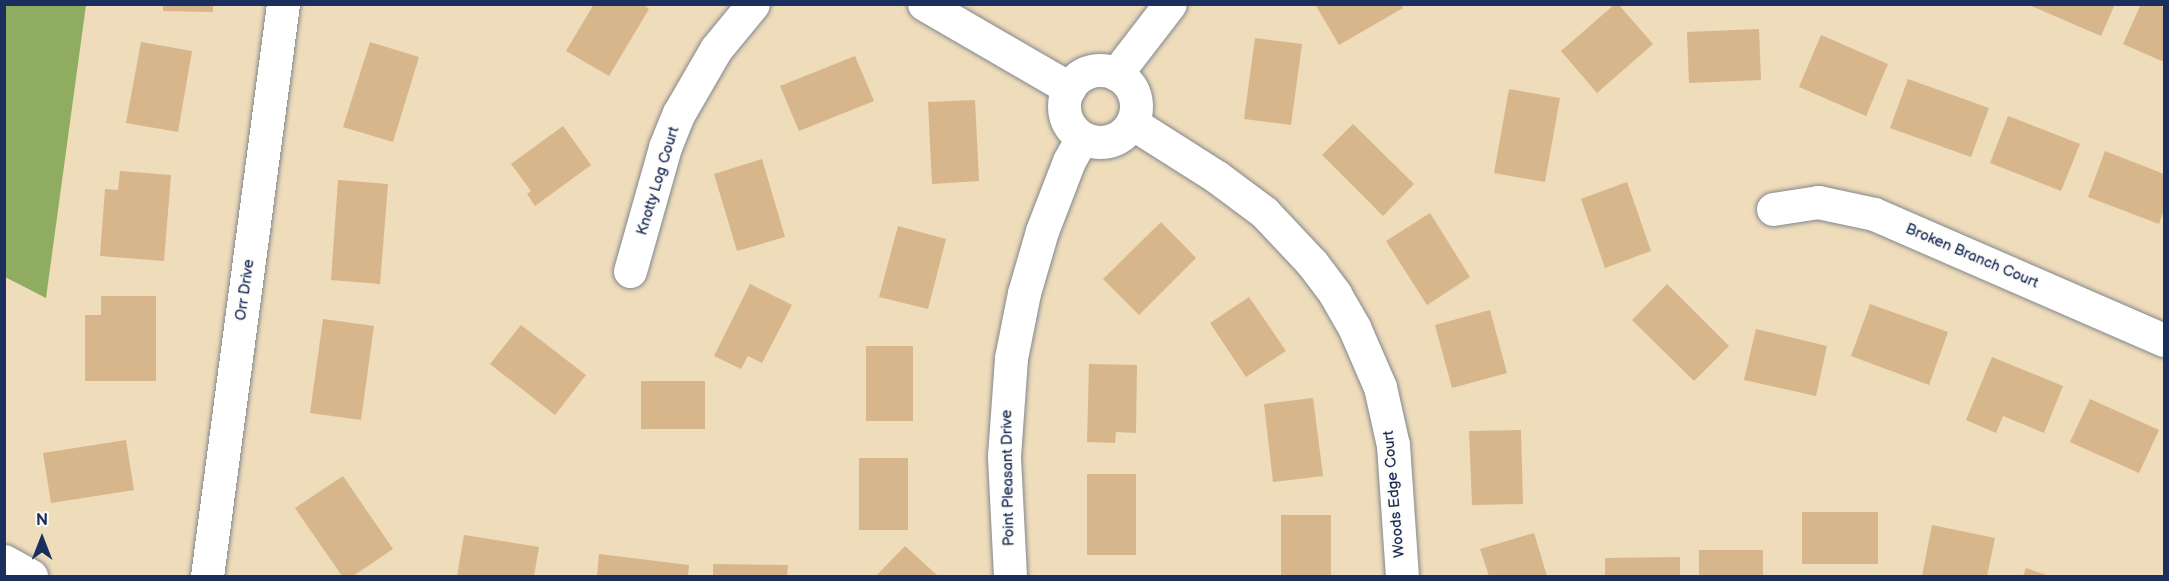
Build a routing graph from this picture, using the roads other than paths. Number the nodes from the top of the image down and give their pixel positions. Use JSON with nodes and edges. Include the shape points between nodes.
{"nodes":[{"id":1,"x":283,"y":4,"type":"edge"},
{"id":2,"x":753,"y":4,"type":"edge"},
{"id":3,"x":924,"y":4,"type":"edge"},
{"id":4,"x":1170,"y":4,"type":"edge"},
{"id":5,"x":1116,"y":74,"type":"junction"},
{"id":6,"x":1069,"y":88,"type":"junction"},
{"id":7,"x":1132,"y":123,"type":"junction"},
{"id":8,"x":1082,"y":139,"type":"junction"},
{"id":9,"x":1773,"y":209,"type":"dead end"},
{"id":10,"x":630,"y":271,"type":"dead end"},
{"id":11,"x":2164,"y":340,"type":"edge"},
{"id":12,"x":4,"y":561,"type":"edge"},
{"id":13,"x":31,"y":576,"type":"edge"},
{"id":14,"x":207,"y":576,"type":"edge"},
{"id":15,"x":1010,"y":576,"type":"edge"},
{"id":16,"x":1402,"y":576,"type":"edge"}],
"edges":[{"from":1,"to":14,"type":"street","name":"Orr Drive"},
{"from":2,"to":10,"type":"street","name":"Knotty Log Court","via":[[716,49],[679,113],[665,147]]},
{"from":3,"to":6,"type":"street"},
{"from":4,"to":5,"type":"street"},
{"from":5,"to":6,"type":"street","via":[[1095,70]]},
{"from":5,"to":7,"type":"street","via":[[1133,90],[1136,112]]},
{"from":6,"to":8,"type":"street","via":[[1064,110],[1067,121]]},
{"from":7,"to":8,"type":"street","via":[[1116,139]]},
{"from":7,"to":16,"type":"street","name":"Woods Edge Court","via":[[1264,212],[1312,263],[1340,302],[1380,387],[1393,445]]},
{"from":8,"to":15,"type":"street","name":"Point Pleasant Drive","via":[[1042,231],[1011,358],[1004,456]]},
{"from":9,"to":11,"type":"street","name":"Broken Branch Court","via":[[1818,202],[1874,214]]},
{"from":12,"to":13,"type":"street"}]}
